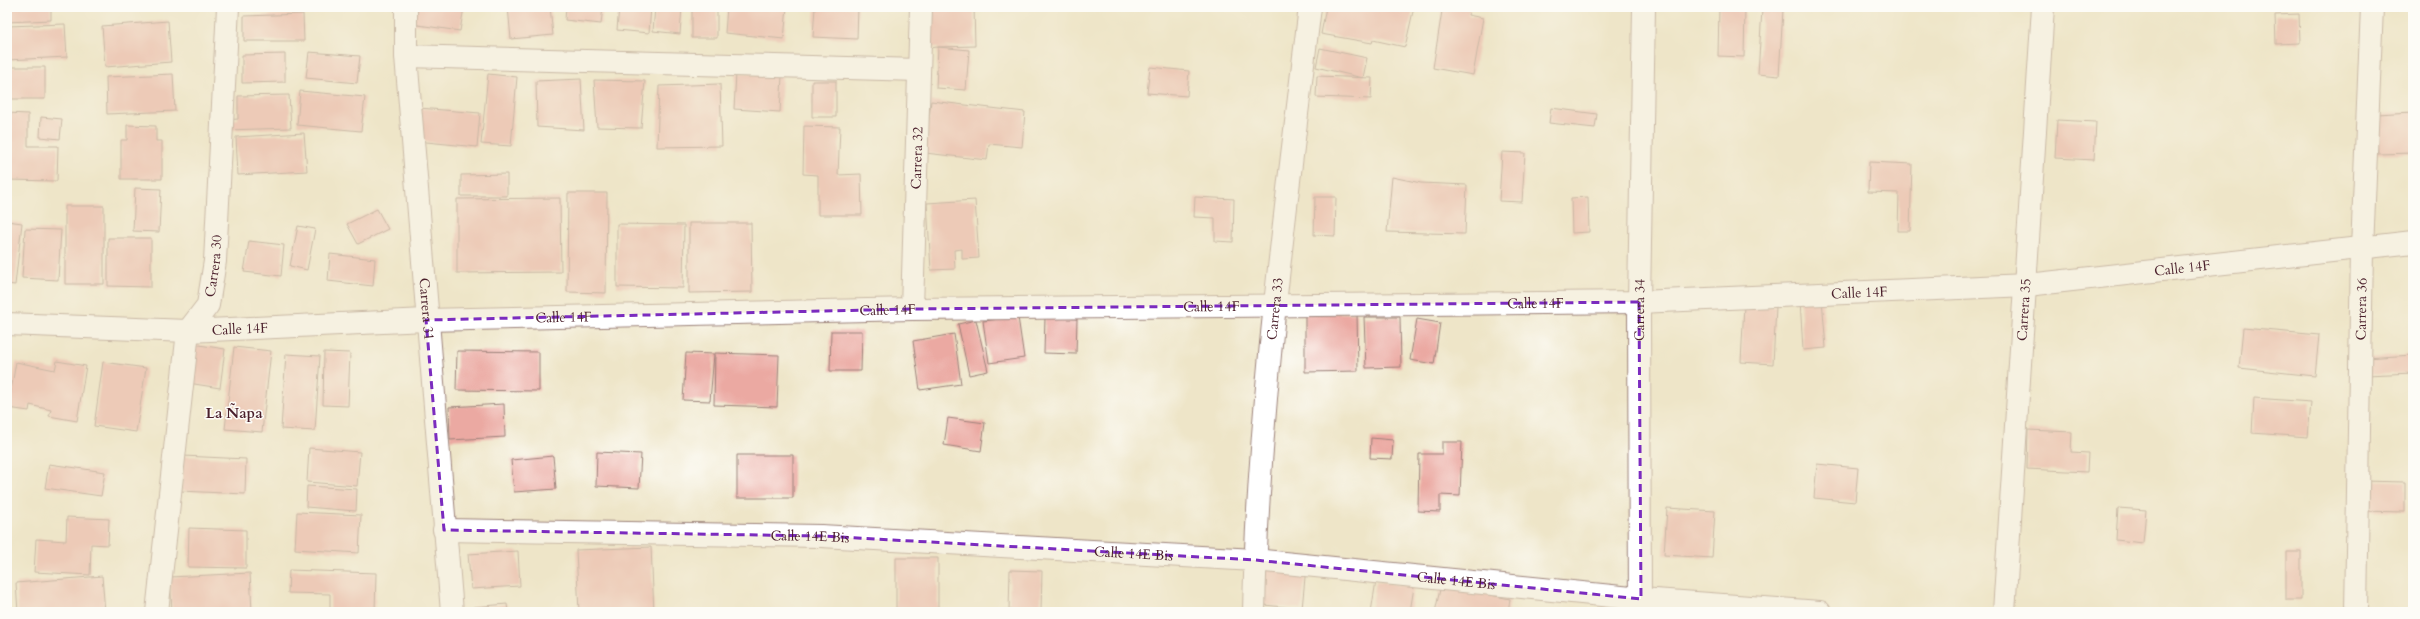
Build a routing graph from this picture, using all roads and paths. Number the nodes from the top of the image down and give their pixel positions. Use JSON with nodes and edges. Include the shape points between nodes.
{"nodes":[{"id":1,"x":228,"y":7,"type":"edge"},
{"id":2,"x":406,"y":7,"type":"edge"},
{"id":3,"x":921,"y":7,"type":"edge"},
{"id":4,"x":1310,"y":7,"type":"edge"},
{"id":5,"x":1644,"y":7,"type":"edge"},
{"id":6,"x":2043,"y":7,"type":"edge"},
{"id":7,"x":2372,"y":7,"type":"edge"},
{"id":8,"x":406,"y":56,"type":"junction"},
{"id":9,"x":919,"y":70,"type":"junction"},
{"id":10,"x":2413,"y":242,"type":"edge"},
{"id":11,"x":2362,"y":249,"type":"junction"},
{"id":12,"x":2027,"y":285,"type":"junction"},
{"id":13,"x":1639,"y":302,"type":"junction"},
{"id":14,"x":1274,"y":306,"type":"junction"},
{"id":15,"x":912,"y":309,"type":"junction"},
{"id":16,"x":426,"y":320,"type":"junction"},
{"id":17,"x":7,"y":324,"type":"edge"},
{"id":18,"x":188,"y":331,"type":"junction"},
{"id":19,"x":444,"y":530,"type":"junction"},
{"id":20,"x":1255,"y":560,"type":"junction"},
{"id":21,"x":1640,"y":605,"type":"edge"},
{"id":22,"x":157,"y":612,"type":"edge"},
{"id":23,"x":452,"y":612,"type":"edge"},
{"id":24,"x":1254,"y":612,"type":"edge"},
{"id":25,"x":1820,"y":612,"type":"edge"},
{"id":26,"x":2004,"y":612,"type":"edge"},
{"id":27,"x":2356,"y":612,"type":"edge"}],
"edges":[{"from":1,"to":18,"type":"street","name":"Carrera 30","via":[[215,261],[208,305]]},
{"from":2,"to":8,"type":"street","name":"Carrera 31"},
{"from":3,"to":9,"type":"street","name":"Carrera 32"},
{"from":4,"to":14,"type":"street","name":"Carrera 33"},
{"from":5,"to":13,"type":"street","name":"Carrera 34"},
{"from":6,"to":12,"type":"street","name":"Carrera 35"},
{"from":7,"to":11,"type":"street","name":"Carrera 36"},
{"from":8,"to":9,"type":"street"},
{"from":8,"to":16,"type":"street","name":"Carrera 31"},
{"from":9,"to":15,"type":"street","name":"Carrera 32"},
{"from":10,"to":11,"type":"street","name":"Calle 14F"},
{"from":11,"to":12,"type":"street","name":"Calle 14F"},
{"from":11,"to":27,"type":"street","name":"Carrera 36"},
{"from":12,"to":13,"type":"street","name":"Calle 14F"},
{"from":12,"to":26,"type":"street","name":"Carrera 35"},
{"from":13,"to":14,"type":"street","name":"Calle 14F"},
{"from":13,"to":21,"type":"street","name":"Carrera 34"},
{"from":14,"to":15,"type":"street","name":"Calle 14F"},
{"from":14,"to":20,"type":"street","name":"Carrera 33"},
{"from":15,"to":16,"type":"street","name":"Calle 14F"},
{"from":16,"to":18,"type":"street","name":"Calle 14F"},
{"from":16,"to":19,"type":"street","name":"Carrera 31"},
{"from":17,"to":18,"type":"street","name":"Calle 14F"},
{"from":18,"to":22,"type":"street"},
{"from":19,"to":20,"type":"street","name":"Calle 14E Bis","via":[[821,536]]},
{"from":19,"to":23,"type":"street","name":"Carrera 31"},
{"from":20,"to":21,"type":"street","name":"Calle 14E Bis"},
{"from":20,"to":24,"type":"street","name":"Carrera 33"},
{"from":21,"to":25,"type":"street","name":"Calle 14E Bis"}]}
